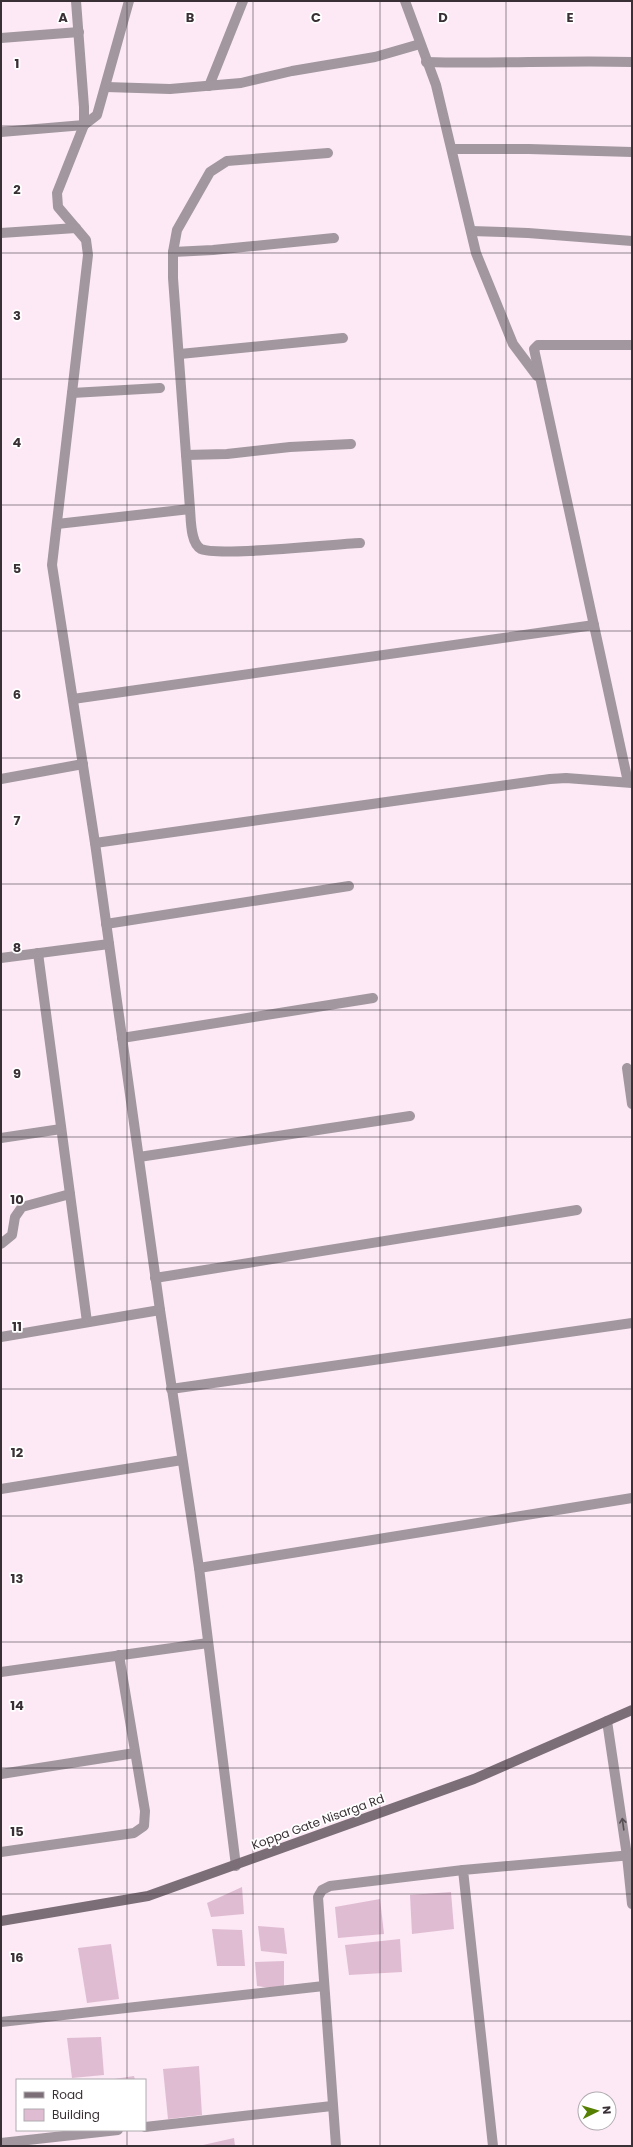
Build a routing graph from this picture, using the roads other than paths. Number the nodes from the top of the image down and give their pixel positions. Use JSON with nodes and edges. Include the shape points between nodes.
{"nodes":[{"id":1,"x":76,"y":1,"type":"edge"},
{"id":2,"x":129,"y":1,"type":"edge"},
{"id":3,"x":243,"y":1,"type":"edge"},
{"id":4,"x":404,"y":1,"type":"edge"},
{"id":5,"x":79,"y":32,"type":"junction"},
{"id":6,"x":1,"y":38,"type":"edge"},
{"id":7,"x":420,"y":44,"type":"junction"},
{"id":8,"x":426,"y":62,"type":"junction"},
{"id":9,"x":632,"y":62,"type":"edge"},
{"id":10,"x":209,"y":86,"type":"junction"},
{"id":11,"x":106,"y":87,"type":"junction"},
{"id":12,"x":84,"y":126,"type":"junction"},
{"id":13,"x":1,"y":132,"type":"edge"},
{"id":14,"x":452,"y":149,"type":"junction"},
{"id":15,"x":632,"y":152,"type":"edge"},
{"id":16,"x":328,"y":153,"type":"dead end"},
{"id":17,"x":76,"y":228,"type":"junction"},
{"id":18,"x":471,"y":232,"type":"junction"},
{"id":19,"x":1,"y":233,"type":"edge"},
{"id":20,"x":334,"y":238,"type":"dead end"},
{"id":21,"x":632,"y":241,"type":"edge"},
{"id":22,"x":174,"y":252,"type":"junction"},
{"id":23,"x":343,"y":338,"type":"dead end"},
{"id":24,"x":632,"y":345,"type":"edge"},
{"id":25,"x":180,"y":354,"type":"junction"},
{"id":26,"x":539,"y":379,"type":"junction"},
{"id":27,"x":160,"y":388,"type":"dead end"},
{"id":28,"x":72,"y":393,"type":"junction"},
{"id":29,"x":351,"y":444,"type":"dead end"},
{"id":30,"x":186,"y":455,"type":"junction"},
{"id":31,"x":190,"y":509,"type":"junction"},
{"id":32,"x":57,"y":524,"type":"junction"},
{"id":33,"x":360,"y":543,"type":"dead end"},
{"id":34,"x":594,"y":625,"type":"junction"},
{"id":35,"x":73,"y":699,"type":"junction"},
{"id":36,"x":83,"y":764,"type":"junction"},
{"id":37,"x":1,"y":779,"type":"edge"},
{"id":38,"x":630,"y":782,"type":"edge"},
{"id":39,"x":95,"y":843,"type":"junction"},
{"id":40,"x":349,"y":886,"type":"dead end"},
{"id":41,"x":106,"y":924,"type":"junction"},
{"id":42,"x":109,"y":944,"type":"junction"},
{"id":43,"x":38,"y":953,"type":"junction"},
{"id":44,"x":1,"y":958,"type":"edge"},
{"id":45,"x":372,"y":998,"type":"dead end"},
{"id":46,"x":122,"y":1038,"type":"junction"},
{"id":47,"x":627,"y":1068,"type":"dead end"},
{"id":48,"x":632,"y":1104,"type":"edge"},
{"id":49,"x":410,"y":1116,"type":"dead end"},
{"id":50,"x":62,"y":1129,"type":"junction"},
{"id":51,"x":1,"y":1138,"type":"edge"},
{"id":52,"x":139,"y":1156,"type":"junction"},
{"id":53,"x":70,"y":1194,"type":"junction"},
{"id":54,"x":577,"y":1210,"type":"dead end"},
{"id":55,"x":1,"y":1244,"type":"edge"},
{"id":56,"x":156,"y":1278,"type":"junction"},
{"id":57,"x":160,"y":1310,"type":"junction"},
{"id":58,"x":87,"y":1322,"type":"junction"},
{"id":59,"x":632,"y":1322,"type":"edge"},
{"id":60,"x":1,"y":1337,"type":"edge"},
{"id":61,"x":172,"y":1389,"type":"junction"},
{"id":62,"x":182,"y":1460,"type":"junction"},
{"id":63,"x":1,"y":1488,"type":"edge"},
{"id":64,"x":632,"y":1498,"type":"edge"},
{"id":65,"x":198,"y":1568,"type":"junction"},
{"id":66,"x":208,"y":1643,"type":"junction"},
{"id":67,"x":119,"y":1655,"type":"junction"},
{"id":68,"x":1,"y":1672,"type":"edge"},
{"id":69,"x":632,"y":1710,"type":"edge"},
{"id":70,"x":607,"y":1720,"type":"junction"},
{"id":71,"x":135,"y":1753,"type":"junction"},
{"id":72,"x":1,"y":1774,"type":"edge"},
{"id":73,"x":1,"y":1852,"type":"edge"},
{"id":74,"x":630,"y":1856,"type":"edge"},
{"id":75,"x":236,"y":1866,"type":"junction"},
{"id":76,"x":463,"y":1870,"type":"junction"},
{"id":77,"x":632,"y":1904,"type":"edge"},
{"id":78,"x":1,"y":1921,"type":"edge"},
{"id":79,"x":324,"y":1986,"type":"junction"},
{"id":80,"x":1,"y":2022,"type":"edge"},
{"id":81,"x":332,"y":2106,"type":"junction"},
{"id":82,"x":146,"y":2127,"type":"edge"},
{"id":83,"x":109,"y":2131,"type":"edge"},
{"id":84,"x":1,"y":2143,"type":"edge"},
{"id":85,"x":336,"y":2146,"type":"edge"},
{"id":86,"x":493,"y":2146,"type":"edge"}],
"edges":[{"from":1,"to":5,"type":"street"},
{"from":2,"to":11,"type":"street"},
{"from":3,"to":10,"type":"street"},
{"from":4,"to":7,"type":"street"},
{"from":5,"to":6,"type":"street"},
{"from":5,"to":12,"type":"street"},
{"from":7,"to":8,"type":"street"},
{"from":7,"to":10,"type":"street","via":[[375,58],[240,83]]},
{"from":8,"to":9,"type":"street"},
{"from":8,"to":14,"type":"street","via":[[436,85]]},
{"from":10,"to":11,"type":"street","via":[[170,90]]},
{"from":11,"to":12,"type":"street","via":[[97,115]]},
{"from":12,"to":13,"type":"street"},
{"from":12,"to":17,"type":"street","via":[[57,193],[58,207]]},
{"from":14,"to":15,"type":"street"},
{"from":14,"to":18,"type":"street"},
{"from":16,"to":22,"type":"street","via":[[226,161],[210,172],[177,230]]},
{"from":17,"to":19,"type":"street"},
{"from":17,"to":28,"type":"street","via":[[86,240],[88,255]]},
{"from":18,"to":21,"type":"street","via":[[528,233]]},
{"from":18,"to":26,"type":"street","via":[[476,253],[513,344]]},
{"from":20,"to":22,"type":"street"},
{"from":22,"to":25,"type":"street","via":[[173,278]]},
{"from":23,"to":25,"type":"street"},
{"from":24,"to":26,"type":"street","via":[[538,345],[534,349]]},
{"from":25,"to":30,"type":"street"},
{"from":26,"to":34,"type":"street"},
{"from":27,"to":28,"type":"street"},
{"from":28,"to":32,"type":"street"},
{"from":29,"to":30,"type":"street"},
{"from":30,"to":31,"type":"street"},
{"from":31,"to":32,"type":"street"},
{"from":31,"to":33,"type":"street","via":[[195,542],[201,549],[244,551]]},
{"from":32,"to":35,"type":"street","via":[[52,565]]},
{"from":34,"to":35,"type":"street"},
{"from":34,"to":38,"type":"street"},
{"from":35,"to":36,"type":"street"},
{"from":36,"to":37,"type":"street"},
{"from":36,"to":39,"type":"street"},
{"from":38,"to":39,"type":"street","via":[[566,778]]},
{"from":39,"to":41,"type":"street"},
{"from":40,"to":41,"type":"street"},
{"from":41,"to":42,"type":"street"},
{"from":42,"to":43,"type":"street"},
{"from":42,"to":46,"type":"street"},
{"from":43,"to":44,"type":"street"},
{"from":43,"to":50,"type":"street"},
{"from":45,"to":46,"type":"street"},
{"from":46,"to":52,"type":"street"},
{"from":47,"to":48,"type":"street"},
{"from":49,"to":52,"type":"street"},
{"from":50,"to":51,"type":"street"},
{"from":50,"to":53,"type":"street"},
{"from":52,"to":56,"type":"street"},
{"from":53,"to":55,"type":"street","via":[[22,1207],[15,1217],[12,1235]]},
{"from":53,"to":58,"type":"street"},
{"from":54,"to":56,"type":"street"},
{"from":56,"to":57,"type":"street"},
{"from":57,"to":58,"type":"street"},
{"from":57,"to":61,"type":"street"},
{"from":58,"to":60,"type":"street"},
{"from":59,"to":61,"type":"street"},
{"from":61,"to":62,"type":"street"},
{"from":62,"to":63,"type":"street"},
{"from":62,"to":65,"type":"street"},
{"from":64,"to":65,"type":"street"},
{"from":65,"to":66,"type":"street"},
{"from":66,"to":67,"type":"street"},
{"from":66,"to":75,"type":"street"},
{"from":67,"to":68,"type":"street"},
{"from":67,"to":71,"type":"street"},
{"from":69,"to":70,"type":"street","name":"Koppa Gate Nisarga Rd"},
{"from":74,"to":70,"type":"street","one_way":true},
{"from":70,"to":75,"type":"street","name":"Koppa Gate Nisarga Rd","via":[[474,1778]]},
{"from":71,"to":72,"type":"street"},
{"from":71,"to":73,"type":"street","via":[[144,1826],[134,1833]]},
{"from":74,"to":76,"type":"street"},
{"from":74,"to":77,"type":"street"},
{"from":75,"to":78,"type":"street","name":"Koppa Gate Nisarga Rd","via":[[148,1896]]},
{"from":76,"to":79,"type":"street","via":[[330,1886],[322,1890],[318,1897]]},
{"from":76,"to":86,"type":"street"},
{"from":79,"to":80,"type":"street"},
{"from":79,"to":81,"type":"street"},
{"from":81,"to":82,"type":"street"},
{"from":81,"to":85,"type":"street"},
{"from":83,"to":84,"type":"street"}]}
